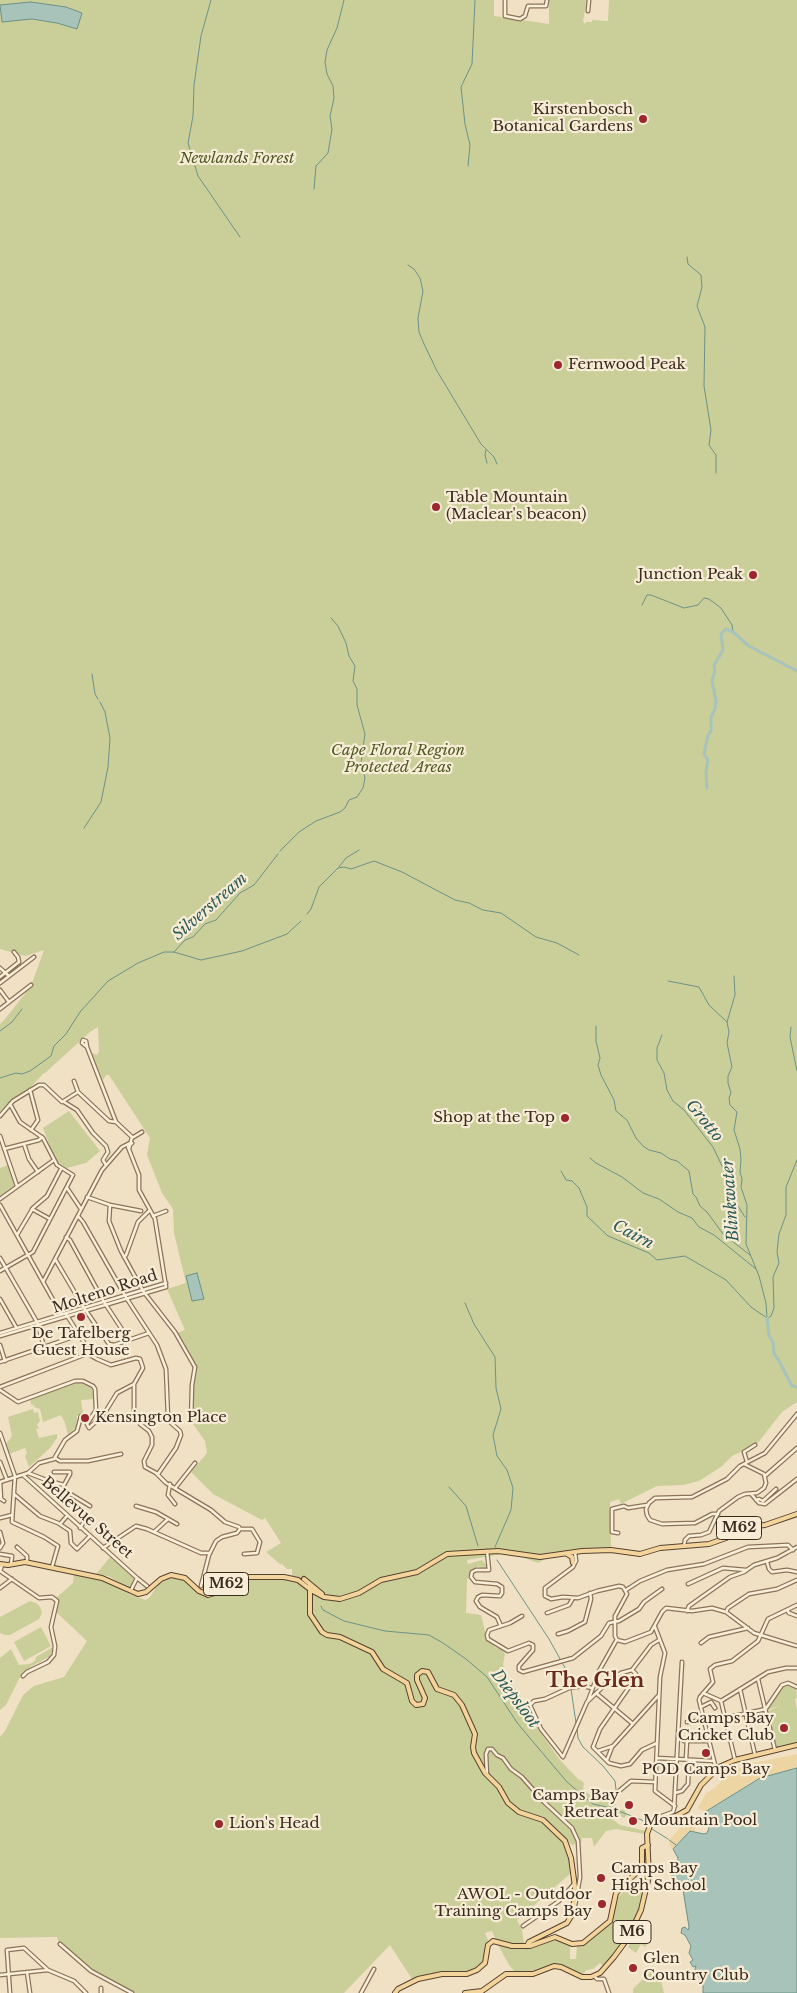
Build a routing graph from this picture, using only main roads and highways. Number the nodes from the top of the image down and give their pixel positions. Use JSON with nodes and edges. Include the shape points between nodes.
{"nodes":[{"id":1,"x":797,"y":1514,"type":"edge"},
{"id":2,"x":565,"y":1553,"type":"junction"},
{"id":3,"x":573,"y":1563,"type":"road end"},
{"id":4,"x":1,"y":1564,"type":"edge"},
{"id":5,"x":306,"y":1583,"type":"junction"},
{"id":6,"x":132,"y":1587,"type":"road end"},
{"id":7,"x":311,"y":1590,"type":"junction"},
{"id":8,"x":132,"y":1593,"type":"junction"},
{"id":9,"x":349,"y":1597,"type":"junction"},
{"id":10,"x":797,"y":1745,"type":"edge"},
{"id":11,"x":648,"y":1831,"type":"junction"},
{"id":12,"x":648,"y":1845,"type":"junction"},
{"id":13,"x":643,"y":1847,"type":"junction"},
{"id":14,"x":527,"y":1946,"type":"junction"},
{"id":15,"x":395,"y":1993,"type":"edge"},
{"id":16,"x":465,"y":1993,"type":"edge"}],
"edges":[{"from":1,"to":2,"type":"main road","number":"M62","via":[[766,1525],[739,1528],[726,1538],[709,1544],[660,1548],[640,1554],[612,1550]]},
{"from":2,"to":3,"type":"main road","via":[[571,1556]]},
{"from":2,"to":9,"type":"main road","number":"M62","via":[[539,1557],[504,1551],[444,1555],[417,1572],[381,1580]]},
{"from":4,"to":8,"type":"main road","via":[[27,1562],[105,1578]]},
{"from":5,"to":7,"type":"main road","number":"M62"},
{"from":5,"to":8,"type":"main road","number":"M62","via":[[284,1577],[237,1577],[218,1592],[208,1595],[199,1592],[185,1578],[172,1575],[161,1579],[144,1593]]},
{"from":5,"to":9,"type":"main road","number":"M62","via":[[328,1596]]},
{"from":6,"to":8,"type":"main road"},
{"from":7,"to":9,"type":"main road","number":"M62","via":[[331,1599]]},
{"from":7,"to":14,"type":"main road","via":[[310,1614],[321,1631],[372,1652],[384,1669],[407,1683],[414,1704],[422,1704],[425,1700],[416,1679],[422,1670],[428,1672],[438,1690],[456,1697],[474,1732],[473,1750],[487,1775],[512,1806],[543,1820],[565,1840],[574,1884],[572,1917],[567,1924],[529,1942]]},
{"from":10,"to":11,"type":"main road","via":[[735,1760],[716,1769],[701,1785],[687,1810],[676,1816],[658,1818]]},
{"from":11,"to":12,"type":"main road","number":"M6"},
{"from":11,"to":13,"type":"main road"},
{"from":12,"to":13,"type":"main road"},
{"from":12,"to":16,"type":"main road","number":"M6","via":[[648,1882],[635,1925],[602,1971],[582,1977],[554,1966],[533,1974],[506,1974],[482,1991]]},
{"from":13,"to":14,"type":"main road","via":[[641,1867],[616,1893],[612,1916],[607,1924],[581,1944],[555,1937]]},
{"from":14,"to":15,"type":"main road","via":[[493,1941],[488,1944],[485,1963],[476,1971],[418,1979],[400,1987]]}]}
